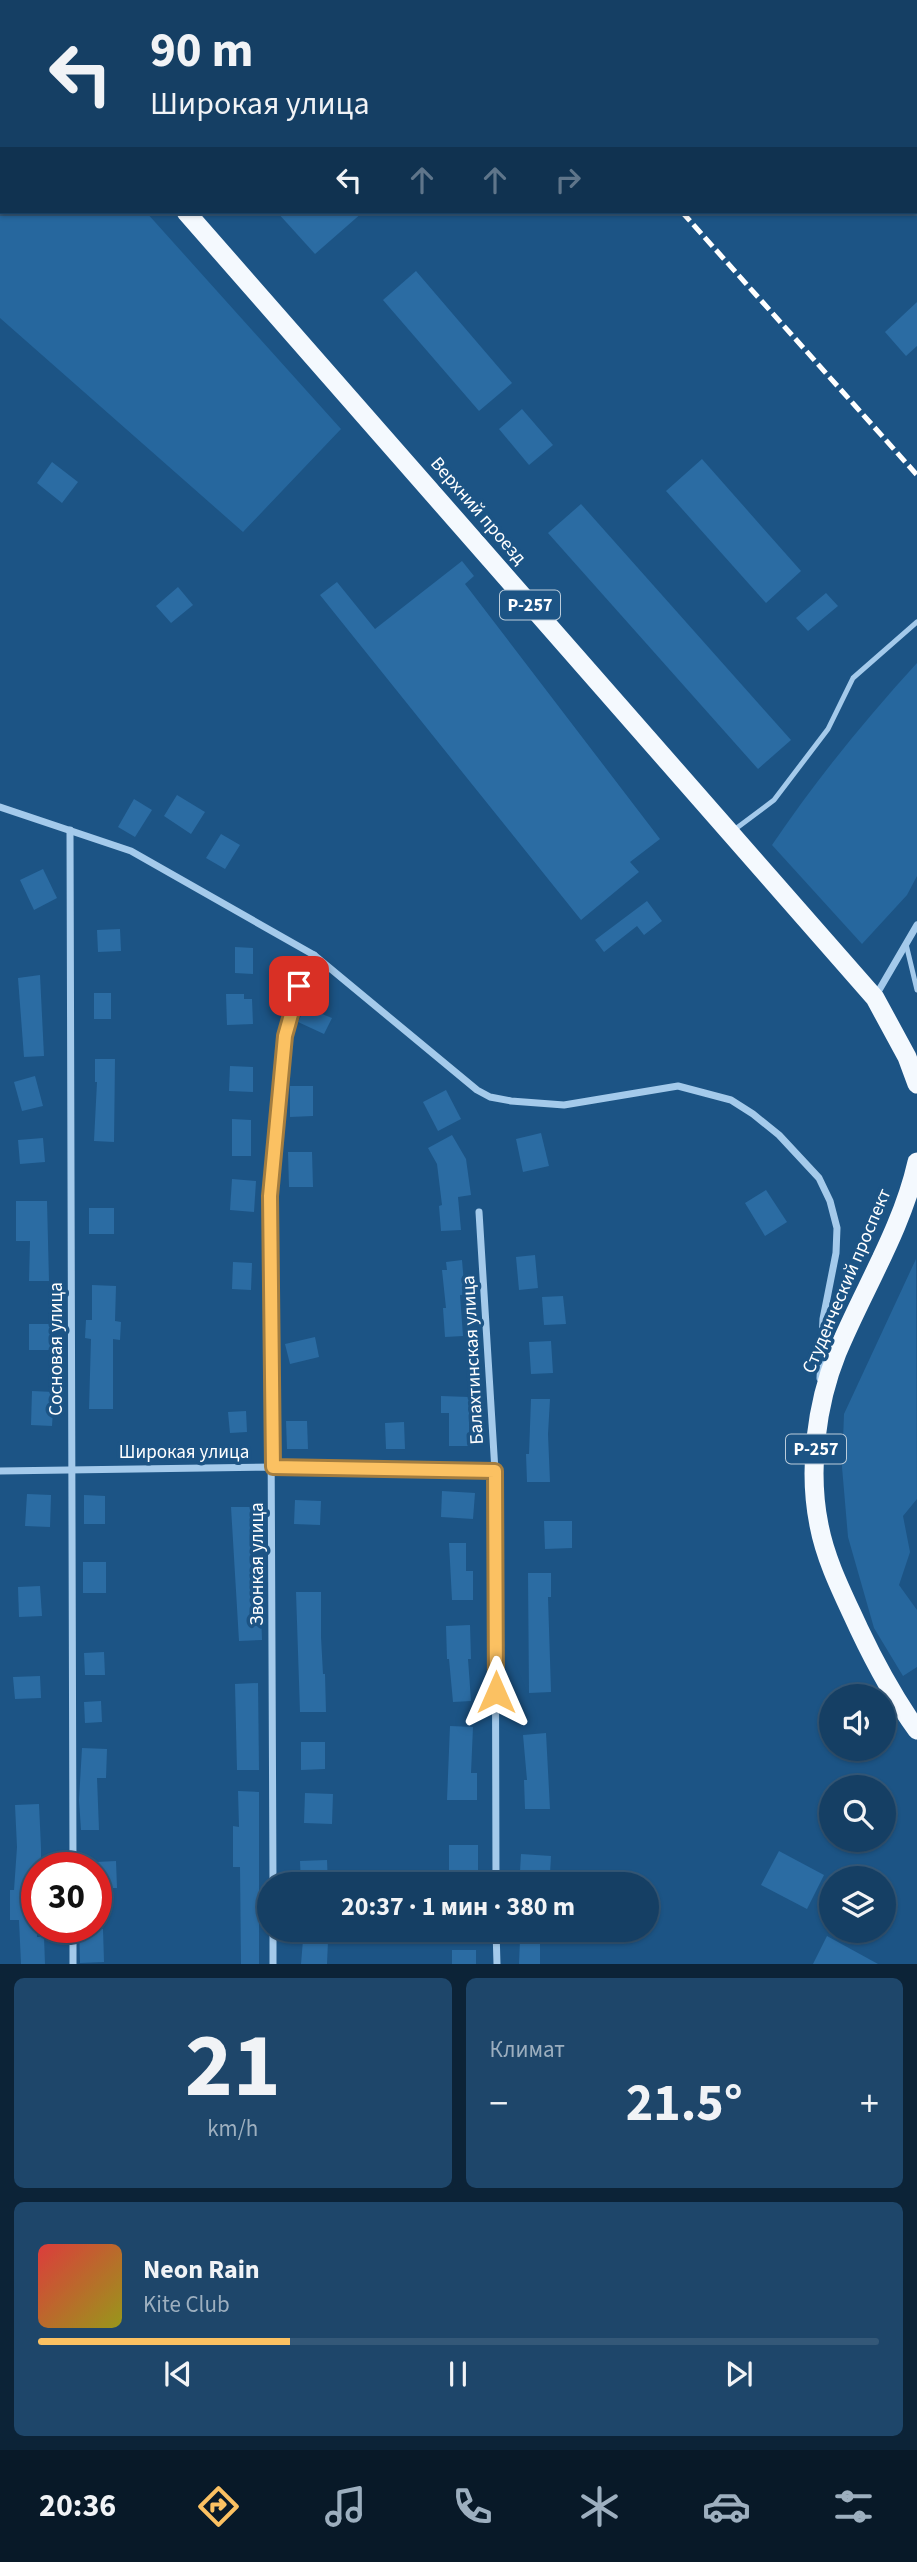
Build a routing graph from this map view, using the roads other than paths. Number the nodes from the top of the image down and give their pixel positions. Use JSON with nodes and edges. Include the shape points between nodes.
{"nodes":[{"id":1,"x":188,"y":214,"type":"edge"},
{"id":2,"x":917,"y":622,"type":"edge"},
{"id":3,"x":0,"y":807,"type":"edge"},
{"id":4,"x":70,"y":830,"type":"junction"},
{"id":5,"x":731,"y":832,"type":"junction"},
{"id":6,"x":917,"y":925,"type":"edge"},
{"id":7,"x":906,"y":944,"type":"junction"},
{"id":8,"x":314,"y":955,"type":"junction"},
{"id":9,"x":917,"y":990,"type":"edge"},
{"id":10,"x":875,"y":998,"type":"junction"},
{"id":11,"x":917,"y":1084,"type":"edge"},
{"id":12,"x":917,"y":1162,"type":"edge"},
{"id":13,"x":479,"y":1212,"type":"dead end"},
{"id":14,"x":827,"y":1386,"type":"junction"},
{"id":15,"x":273,"y":1467,"type":"junction"},
{"id":16,"x":72,"y":1468,"type":"junction"},
{"id":17,"x":0,"y":1471,"type":"edge"},
{"id":18,"x":495,"y":1471,"type":"junction"},
{"id":19,"x":917,"y":1730,"type":"edge"},
{"id":20,"x":73,"y":1852,"type":"edge"},
{"id":21,"x":273,"y":1872,"type":"edge"},
{"id":22,"x":496,"y":1872,"type":"edge"},
{"id":23,"x":273,"y":1942,"type":"edge"},
{"id":24,"x":496,"y":1942,"type":"edge"},
{"id":25,"x":73,"y":1943,"type":"edge"},
{"id":26,"x":74,"y":1964,"type":"edge"},
{"id":27,"x":274,"y":1964,"type":"edge"},
{"id":28,"x":497,"y":1964,"type":"edge"}],
"edges":[{"from":1,"to":5,"type":"highway","name":"Верхний проезд","number":"Р-257"},
{"from":2,"to":5,"type":"lane","via":[[853,678],[828,729],[774,800]]},
{"from":3,"to":4,"type":"lane"},
{"from":4,"to":8,"type":"street","via":[[131,851]]},
{"from":4,"to":16,"type":"street","name":"Сосновая улица"},
{"from":5,"to":10,"type":"highway","name":"Верхний проезд","number":"Р-257"},
{"from":6,"to":7,"type":"street"},
{"from":7,"to":9,"type":"lane"},
{"from":7,"to":10,"type":"street"},
{"from":8,"to":14,"type":"street","via":[[490,1097],[564,1105],[678,1086],[732,1100],[779,1135],[819,1178],[837,1228],[823,1320],[820,1377]]},
{"from":8,"to":15,"type":"street","name":"Звонкая улица","via":[[294,998],[285,1036],[270,1196]]},
{"from":10,"to":11,"type":"highway","number":"Р-257"},
{"from":12,"to":14,"type":"highway","name":"Студенческий проспект","number":"Р-257","via":[[903,1207],[836,1354]]},
{"from":13,"to":18,"type":"street","name":"Балахтинская улица"},
{"from":14,"to":19,"type":"highway","name":"Студенческий проспект","number":"Р-257","via":[[814,1461],[819,1526],[844,1598],[875,1664]]},
{"from":15,"to":16,"type":"street","name":"Широкая улица"},
{"from":15,"to":18,"type":"street","name":"Широкая улица"},
{"from":15,"to":21,"type":"street","name":"Звонкая улица"},
{"from":16,"to":17,"type":"street","name":"Широкая улица"},
{"from":16,"to":20,"type":"street","name":"Сосновая улица"},
{"from":18,"to":22,"type":"street","name":"Балахтинская улица"},
{"from":23,"to":27,"type":"street"},
{"from":24,"to":28,"type":"street"},
{"from":25,"to":26,"type":"street"}]}
